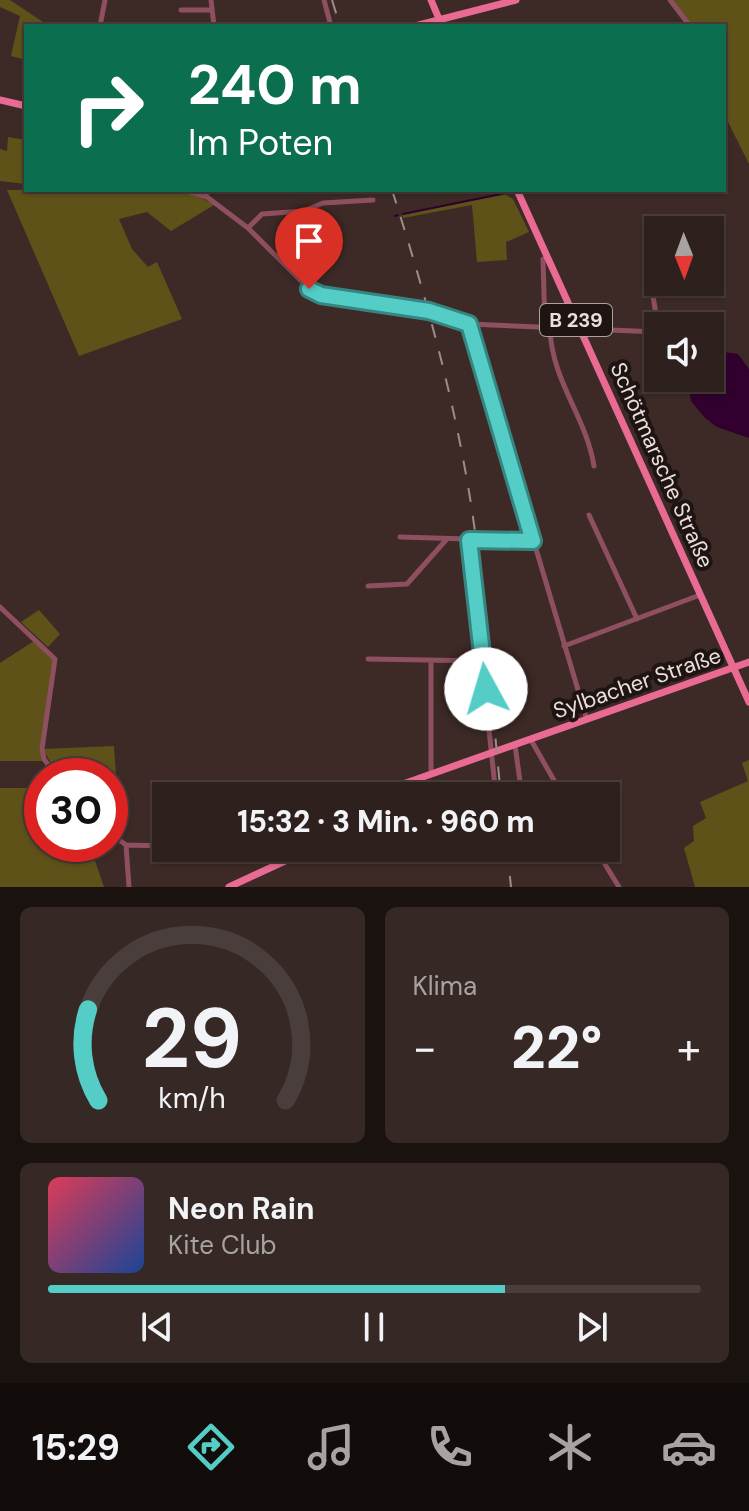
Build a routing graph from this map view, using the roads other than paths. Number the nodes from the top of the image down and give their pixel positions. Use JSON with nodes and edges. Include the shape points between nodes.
{"nodes":[{"id":1,"x":105,"y":0,"type":"edge"},
{"id":2,"x":211,"y":0,"type":"edge"},
{"id":3,"x":324,"y":0,"type":"edge"},
{"id":4,"x":431,"y":0,"type":"edge"},
{"id":5,"x":516,"y":0,"type":"edge"},
{"id":6,"x":670,"y":0,"type":"edge"},
{"id":7,"x":181,"y":10,"type":"dead end"},
{"id":8,"x":212,"y":10,"type":"junction"},
{"id":9,"x":100,"y":24,"type":"edge"},
{"id":10,"x":214,"y":24,"type":"edge"},
{"id":11,"x":330,"y":24,"type":"edge"},
{"id":12,"x":441,"y":24,"type":"edge"},
{"id":13,"x":688,"y":24,"type":"edge"},
{"id":14,"x":0,"y":100,"type":"edge"},
{"id":15,"x":24,"y":106,"type":"edge"},
{"id":16,"x":189,"y":192,"type":"edge"},
{"id":17,"x":205,"y":192,"type":"edge"},
{"id":18,"x":518,"y":192,"type":"edge"},
{"id":19,"x":207,"y":197,"type":"junction"},
{"id":20,"x":373,"y":200,"type":"dead end"},
{"id":21,"x":248,"y":228,"type":"junction"},
{"id":22,"x":543,"y":259,"type":"dead end"},
{"id":23,"x":469,"y":324,"type":"junction"},
{"id":24,"x":548,"y":329,"type":"junction"},
{"id":25,"x":644,"y":330,"type":"edge"},
{"id":26,"x":581,"y":331,"type":"junction"},
{"id":27,"x":594,"y":466,"type":"dead end"},
{"id":28,"x":589,"y":515,"type":"dead end"},
{"id":29,"x":400,"y":537,"type":"dead end"},
{"id":30,"x":447,"y":539,"type":"junction"},
{"id":31,"x":469,"y":540,"type":"junction"},
{"id":32,"x":533,"y":541,"type":"junction"},
{"id":33,"x":368,"y":586,"type":"dead end"},
{"id":34,"x":700,"y":595,"type":"junction"},
{"id":35,"x":0,"y":607,"type":"edge"},
{"id":36,"x":637,"y":619,"type":"junction"},
{"id":37,"x":564,"y":646,"type":"junction"},
{"id":38,"x":368,"y":659,"type":"dead end"},
{"id":39,"x":431,"y":660,"type":"junction"},
{"id":40,"x":483,"y":661,"type":"junction"},
{"id":41,"x":749,"y":662,"type":"edge"},
{"id":42,"x":734,"y":668,"type":"junction"},
{"id":43,"x":749,"y":702,"type":"edge"},
{"id":44,"x":587,"y":720,"type":"junction"},
{"id":45,"x":531,"y":740,"type":"junction"},
{"id":46,"x":515,"y":745,"type":"junction"},
{"id":47,"x":492,"y":754,"type":"junction"},
{"id":48,"x":44,"y":758,"type":"edge"},
{"id":49,"x":431,"y":774,"type":"junction"},
{"id":50,"x":408,"y":782,"type":"edge"},
{"id":51,"x":495,"y":782,"type":"edge"},
{"id":52,"x":520,"y":782,"type":"edge"},
{"id":53,"x":555,"y":782,"type":"edge"},
{"id":54,"x":128,"y":845,"type":"edge"},
{"id":55,"x":152,"y":846,"type":"edge"},
{"id":56,"x":127,"y":862,"type":"edge"},
{"id":57,"x":283,"y":862,"type":"edge"},
{"id":58,"x":604,"y":862,"type":"edge"},
{"id":59,"x":129,"y":887,"type":"edge"},
{"id":60,"x":229,"y":887,"type":"edge"},
{"id":61,"x":619,"y":887,"type":"edge"}],
"edges":[{"from":1,"to":9,"type":"street"},
{"from":2,"to":8,"type":"street"},
{"from":3,"to":11,"type":"street"},
{"from":4,"to":12,"type":"main road"},
{"from":5,"to":12,"type":"main road"},
{"from":6,"to":13,"type":"street"},
{"from":7,"to":8,"type":"street"},
{"from":8,"to":10,"type":"street"},
{"from":14,"to":15,"type":"main road"},
{"from":16,"to":19,"type":"street"},
{"from":17,"to":19,"type":"street"},
{"from":18,"to":26,"type":"main road","name":"Schötmarsche Straße","number":"B 239"},
{"from":19,"to":21,"type":"street"},
{"from":20,"to":21,"type":"street","via":[[262,214]]},
{"from":21,"to":23,"type":"street","via":[[315,293],[429,311]]},
{"from":22,"to":24,"type":"street"},
{"from":23,"to":24,"type":"street"},
{"from":23,"to":32,"type":"street"},
{"from":24,"to":26,"type":"street"},
{"from":24,"to":27,"type":"street","via":[[555,369]]},
{"from":25,"to":26,"type":"street"},
{"from":26,"to":34,"type":"main road","name":"Schötmarsche Straße","number":"B 239"},
{"from":28,"to":36,"type":"street"},
{"from":29,"to":30,"type":"street"},
{"from":30,"to":31,"type":"street"},
{"from":30,"to":33,"type":"street","via":[[407,584]]},
{"from":31,"to":32,"type":"street"},
{"from":31,"to":40,"type":"street"},
{"from":32,"to":37,"type":"street"},
{"from":34,"to":36,"type":"street"},
{"from":34,"to":42,"type":"main road","name":"Schötmarsche Straße","number":"B 239"},
{"from":35,"to":48,"type":"street","via":[[55,659]]},
{"from":36,"to":37,"type":"street"},
{"from":37,"to":44,"type":"street"},
{"from":38,"to":39,"type":"street"},
{"from":39,"to":40,"type":"street"},
{"from":39,"to":49,"type":"street"},
{"from":40,"to":47,"type":"street"},
{"from":41,"to":42,"type":"main road","name":"Sylbacher Straße"},
{"from":42,"to":43,"type":"main road","number":"B 239"},
{"from":42,"to":44,"type":"main road","name":"Sylbacher Straße"},
{"from":44,"to":45,"type":"main road","name":"Sylbacher Straße"},
{"from":45,"to":46,"type":"main road","name":"Sylbacher Straße"},
{"from":45,"to":53,"type":"street"},
{"from":46,"to":47,"type":"main road","name":"Sylbacher Straße"},
{"from":46,"to":52,"type":"street"},
{"from":47,"to":49,"type":"main road","name":"Sylbacher Straße"},
{"from":47,"to":51,"type":"street"},
{"from":49,"to":50,"type":"main road","name":"Sylbacher Straße"},
{"from":54,"to":55,"type":"street"},
{"from":56,"to":59,"type":"street"},
{"from":57,"to":60,"type":"main road"},
{"from":58,"to":61,"type":"street"}]}
